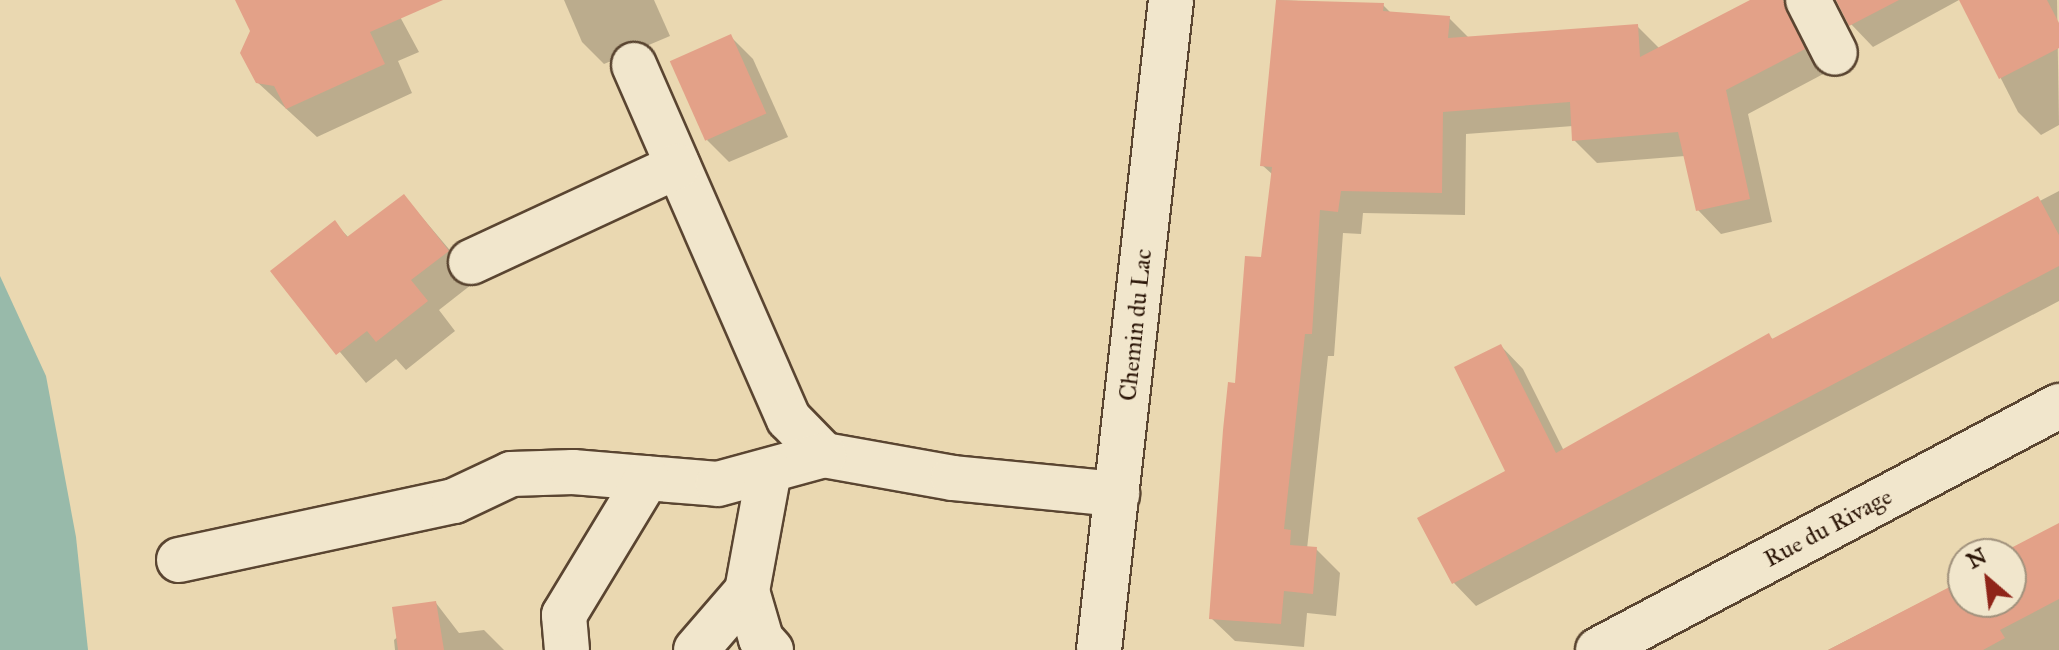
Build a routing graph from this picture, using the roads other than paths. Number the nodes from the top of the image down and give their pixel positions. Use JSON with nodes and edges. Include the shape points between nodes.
{"nodes":[{"id":1,"x":1171,"y":0,"type":"edge"},
{"id":2,"x":1808,"y":0,"type":"edge"},
{"id":3,"x":1835,"y":53,"type":"dead end"},
{"id":4,"x":634,"y":65,"type":"dead end"},
{"id":5,"x":678,"y":166,"type":"junction"},
{"id":6,"x":471,"y":262,"type":"dead end"},
{"id":7,"x":2059,"y":406,"type":"edge"},
{"id":8,"x":824,"y":455,"type":"junction"},
{"id":9,"x":769,"y":471,"type":"junction"},
{"id":10,"x":647,"y":478,"type":"junction"},
{"id":11,"x":1117,"y":494,"type":"junction"},
{"id":12,"x":179,"y":560,"type":"dead end"},
{"id":13,"x":747,"y":591,"type":"junction"},
{"id":14,"x":567,"y":650,"type":"edge"},
{"id":15,"x":696,"y":650,"type":"edge"},
{"id":16,"x":771,"y":650,"type":"edge"},
{"id":17,"x":1099,"y":650,"type":"edge"},
{"id":18,"x":1598,"y":650,"type":"edge"}],
"edges":[{"from":1,"to":11,"type":"street","name":"Chemin du Lac"},
{"from":2,"to":3,"type":"street"},
{"from":4,"to":5,"type":"street"},
{"from":5,"to":6,"type":"street"},
{"from":5,"to":8,"type":"street","via":[[789,419]]},
{"from":7,"to":18,"type":"street","name":"Rue du Rivage"},
{"from":8,"to":9,"type":"street"},
{"from":8,"to":11,"type":"street","via":[[953,478]]},
{"from":9,"to":10,"type":"street","via":[[718,484]]},
{"from":9,"to":13,"type":"street"},
{"from":10,"to":12,"type":"street","via":[[511,474],[454,501]]},
{"from":10,"to":14,"type":"street","via":[[564,615]]},
{"from":11,"to":17,"type":"street","name":"Chemin du Lac"},
{"from":13,"to":15,"type":"street"},
{"from":13,"to":16,"type":"street","via":[[761,639]]}]}
